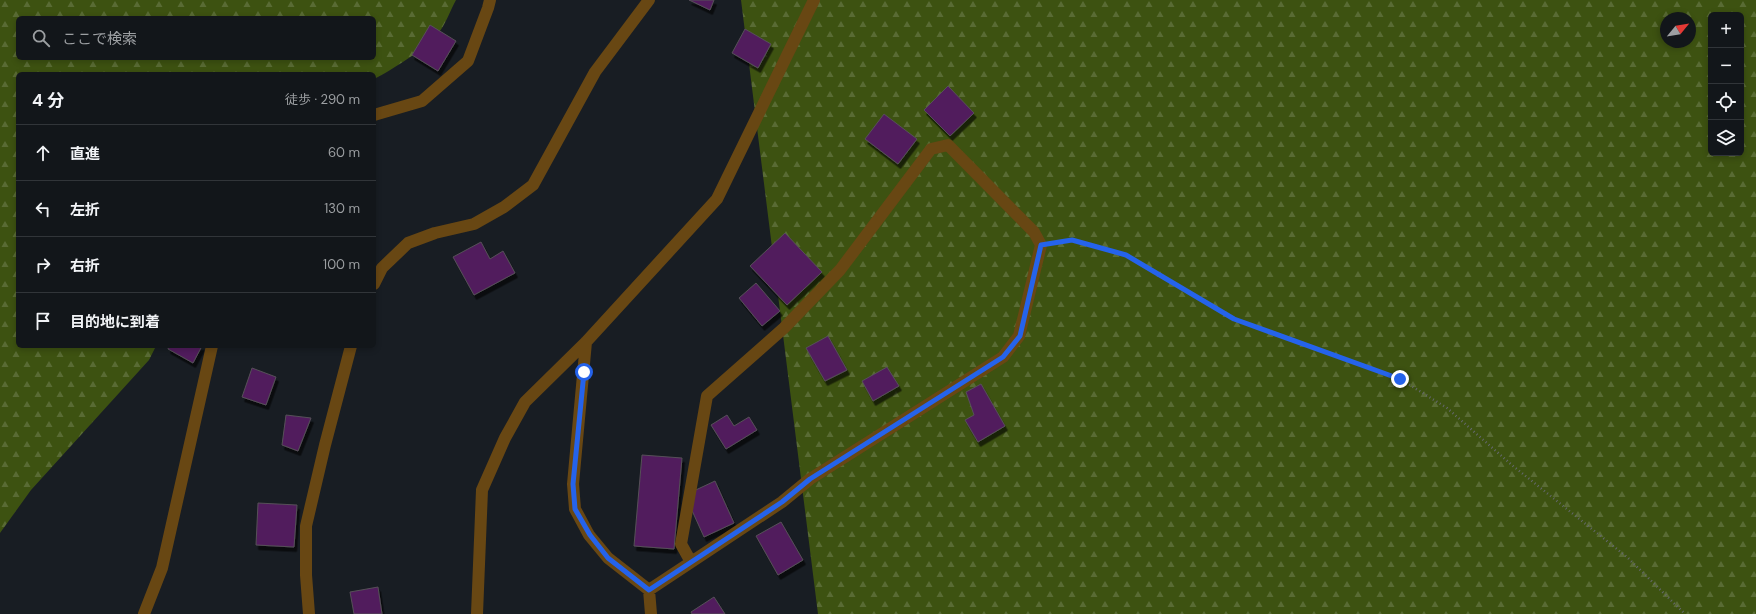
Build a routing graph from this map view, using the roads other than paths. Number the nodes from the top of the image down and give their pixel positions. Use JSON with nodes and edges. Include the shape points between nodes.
{"nodes":[{"id":1,"x":490,"y":0,"type":"edge"},
{"id":2,"x":649,"y":0,"type":"edge"},
{"id":3,"x":814,"y":0,"type":"edge"},
{"id":4,"x":376,"y":114,"type":"edge"},
{"id":5,"x":376,"y":280,"type":"edge"},
{"id":6,"x":586,"y":342,"type":"junction"},
{"id":7,"x":212,"y":348,"type":"edge"},
{"id":8,"x":350,"y":348,"type":"edge"},
{"id":9,"x":691,"y":562,"type":"junction"},
{"id":10,"x":649,"y":590,"type":"junction"},
{"id":11,"x":144,"y":614,"type":"edge"},
{"id":12,"x":309,"y":614,"type":"edge"},
{"id":13,"x":477,"y":614,"type":"edge"},
{"id":14,"x":651,"y":614,"type":"edge"}],
"edges":[{"from":1,"to":4,"type":"street","via":[[468,61],[422,101]]},
{"from":2,"to":5,"type":"street","via":[[595,72],[533,185],[504,208],[474,224],[435,233],[408,243],[382,268]]},
{"from":3,"to":6,"type":"street","via":[[716,199]]},
{"from":6,"to":10,"type":"street","via":[[573,484],[575,509],[590,535],[608,558]]},
{"from":6,"to":13,"type":"street","via":[[525,402],[505,438],[482,490]]},
{"from":7,"to":11,"type":"street","via":[[162,568]]},
{"from":8,"to":12,"type":"street","via":[[306,526]]},
{"from":9,"to":9,"type":"street","via":[[782,502],[810,479],[1003,357],[1020,336],[1041,245],[1034,232],[948,145],[931,149],[840,270],[784,328],[707,396],[680,544]]},
{"from":9,"to":10,"type":"street"},
{"from":10,"to":14,"type":"street"}]}
